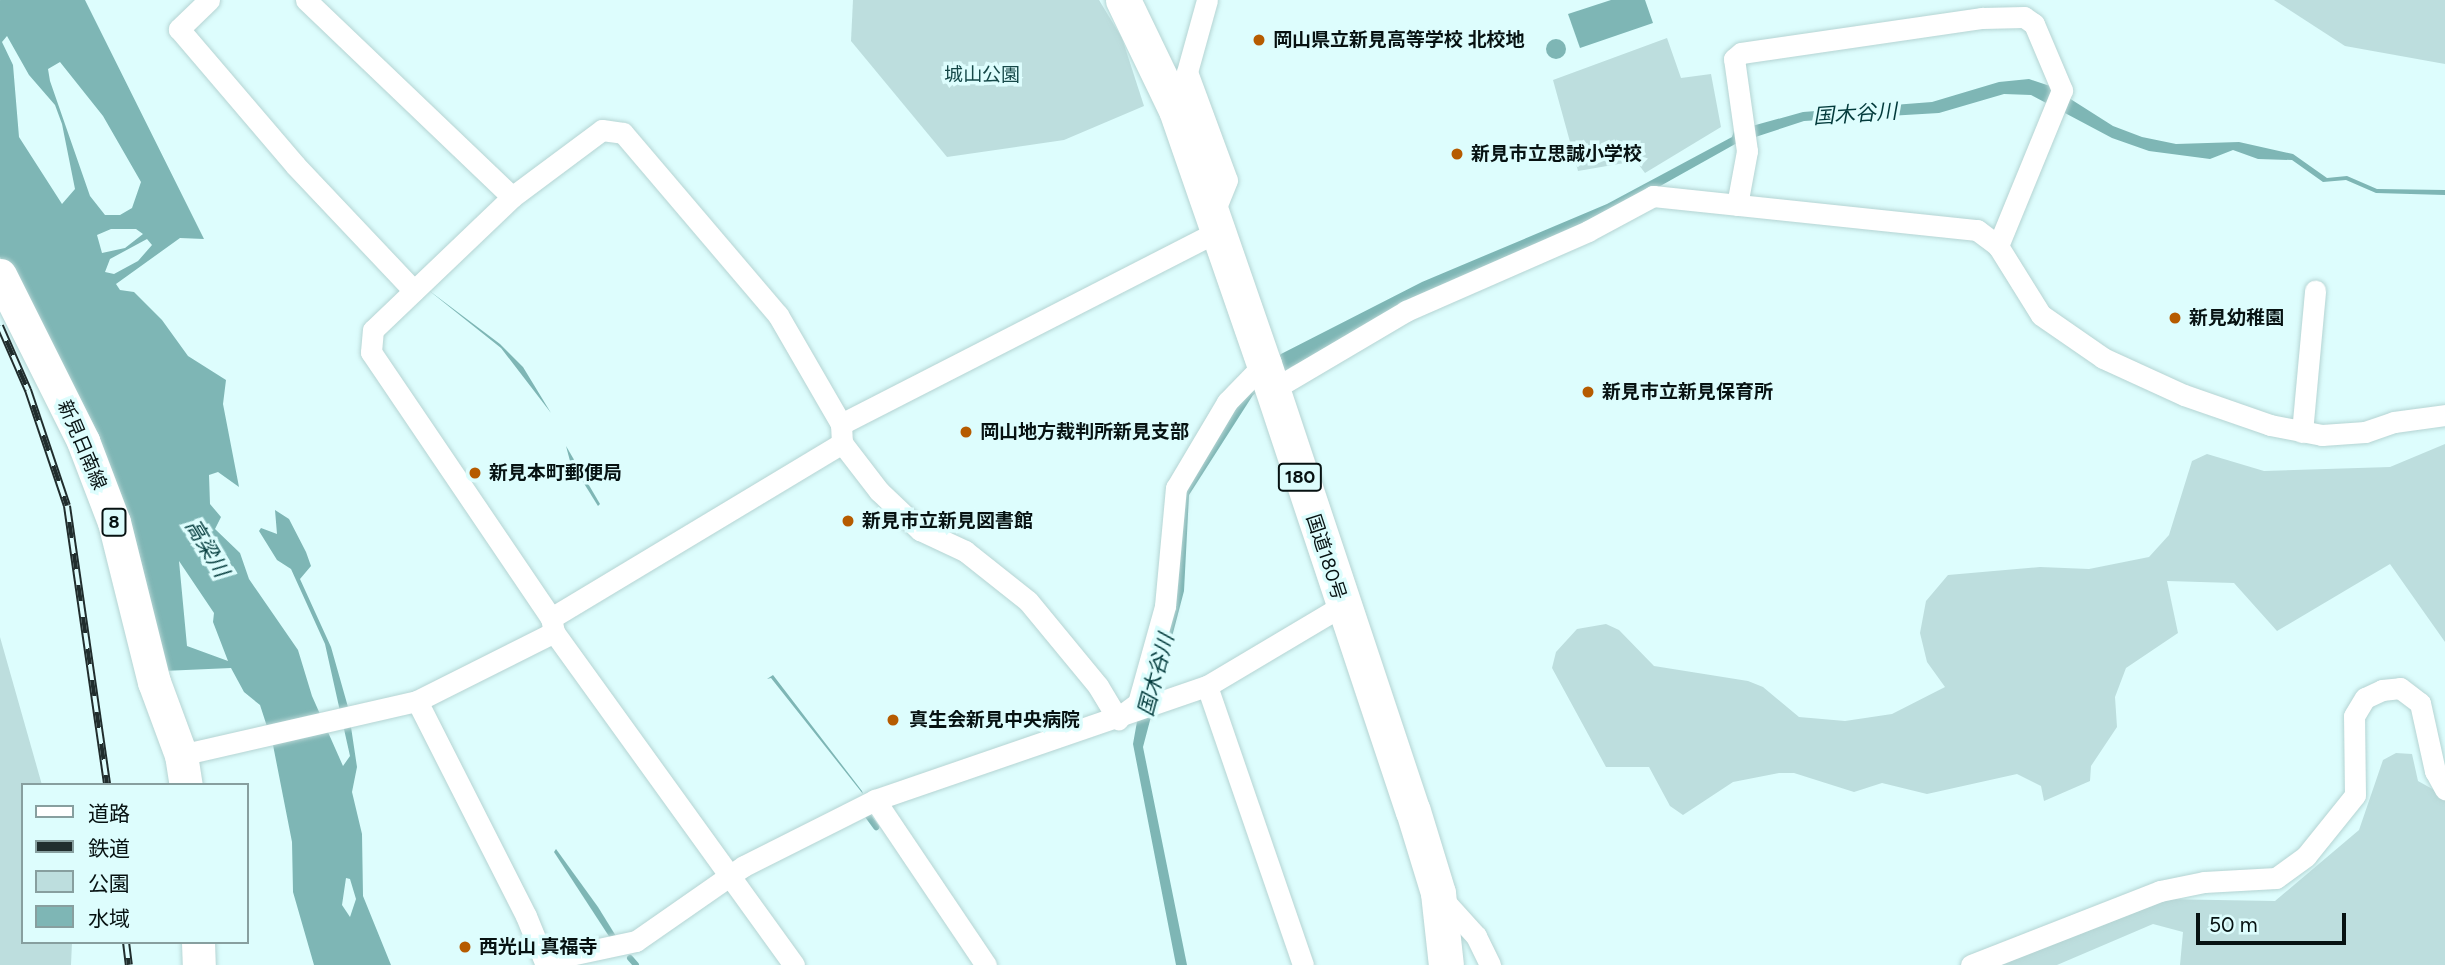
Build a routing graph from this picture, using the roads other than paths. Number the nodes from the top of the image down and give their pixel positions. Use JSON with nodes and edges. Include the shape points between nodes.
{"nodes":[{"id":1,"x":209,"y":0,"type":"edge"},
{"id":2,"x":306,"y":0,"type":"edge"},
{"id":3,"x":1123,"y":0,"type":"edge"},
{"id":4,"x":1207,"y":0,"type":"edge"},
{"id":5,"x":512,"y":197,"type":"junction"},
{"id":6,"x":1737,"y":205,"type":"junction"},
{"id":7,"x":1215,"y":223,"type":"junction"},
{"id":8,"x":1998,"y":246,"type":"junction"},
{"id":9,"x":0,"y":275,"type":"edge"},
{"id":10,"x":414,"y":291,"type":"junction"},
{"id":11,"x":2315,"y":291,"type":"dead end"},
{"id":12,"x":1268,"y":377,"type":"junction"},
{"id":13,"x":2445,"y":415,"type":"edge"},
{"id":14,"x":2302,"y":432,"type":"junction"},
{"id":15,"x":842,"y":434,"type":"junction"},
{"id":16,"x":1342,"y":606,"type":"junction"},
{"id":17,"x":552,"y":625,"type":"junction"},
{"id":18,"x":1207,"y":686,"type":"junction"},
{"id":19,"x":416,"y":701,"type":"junction"},
{"id":20,"x":1118,"y":719,"type":"junction"},
{"id":21,"x":189,"y":763,"type":"edge"},
{"id":22,"x":2445,"y":789,"type":"edge"},
{"id":23,"x":875,"y":800,"type":"junction"},
{"id":24,"x":729,"y":877,"type":"junction"},
{"id":25,"x":1438,"y":894,"type":"junction"},
{"id":26,"x":198,"y":944,"type":"edge"},
{"id":27,"x":620,"y":957,"type":"edge"},
{"id":28,"x":546,"y":963,"type":"edge"},
{"id":29,"x":199,"y":965,"type":"edge"},
{"id":30,"x":794,"y":965,"type":"edge"},
{"id":31,"x":986,"y":965,"type":"edge"},
{"id":32,"x":1303,"y":965,"type":"edge"},
{"id":33,"x":1446,"y":965,"type":"edge"},
{"id":34,"x":1490,"y":965,"type":"edge"},
{"id":35,"x":1970,"y":965,"type":"edge"}],
"edges":[{"from":1,"to":10,"type":"street","via":[[178,29],[295,165]]},
{"from":2,"to":5,"type":"street"},
{"from":3,"to":7,"type":"highway","name":"国道180号","number":"180","via":[[1176,110]]},
{"from":4,"to":7,"type":"street","via":[[1187,72],[1227,180]]},
{"from":5,"to":10,"type":"street"},
{"from":5,"to":15,"type":"street","via":[[602,130],[623,133],[778,316]]},
{"from":6,"to":8,"type":"street","via":[[1954,224],[1977,230]]},
{"from":6,"to":8,"type":"street","via":[[1747,150],[1734,58],[1741,53],[2024,17],[2034,24],[2059,100]]},
{"from":6,"to":12,"type":"street","via":[[1653,196],[1588,231]]},
{"from":7,"to":12,"type":"highway","name":"国道180号","number":"180"},
{"from":7,"to":15,"type":"street"},
{"from":8,"to":14,"type":"street","via":[[2041,315],[2103,358],[2184,395]]},
{"from":9,"to":21,"type":"main road","name":"新見日南線","number":"8","via":[[83,441],[114,522],[154,682]]},
{"from":10,"to":17,"type":"street","via":[[373,330],[371,352]]},
{"from":11,"to":14,"type":"street"},
{"from":12,"to":16,"type":"highway","name":"国道180号","number":"180"},
{"from":12,"to":20,"type":"street","via":[[1227,402],[1176,488],[1164,606],[1138,703]]},
{"from":13,"to":14,"type":"street","via":[[2394,422],[2365,432]]},
{"from":15,"to":17,"type":"street"},
{"from":15,"to":20,"type":"street","via":[[878,491],[920,530],[965,551],[1028,601],[1098,686]]},
{"from":16,"to":18,"type":"street"},
{"from":16,"to":25,"type":"highway","name":"国道180号","number":"180"},
{"from":17,"to":19,"type":"street"},
{"from":17,"to":24,"type":"street"},
{"from":18,"to":20,"type":"street"},
{"from":18,"to":32,"type":"street"},
{"from":19,"to":21,"type":"street"},
{"from":19,"to":28,"type":"street"},
{"from":20,"to":23,"type":"street"},
{"from":22,"to":35,"type":"street","via":[[2435,771],[2420,703],[2400,688],[2382,690],[2365,698],[2354,716],[2355,795],[2306,856],[2276,878],[2204,882],[2160,891]]},
{"from":23,"to":24,"type":"street","via":[[829,820]]},
{"from":23,"to":31,"type":"street"},
{"from":24,"to":27,"type":"street"},
{"from":24,"to":30,"type":"street"},
{"from":25,"to":33,"type":"highway","name":"国道180号","number":"180"},
{"from":25,"to":34,"type":"street","via":[[1476,936]]},
{"from":26,"to":29,"type":"main road"},
{"from":27,"to":28,"type":"street"}]}
